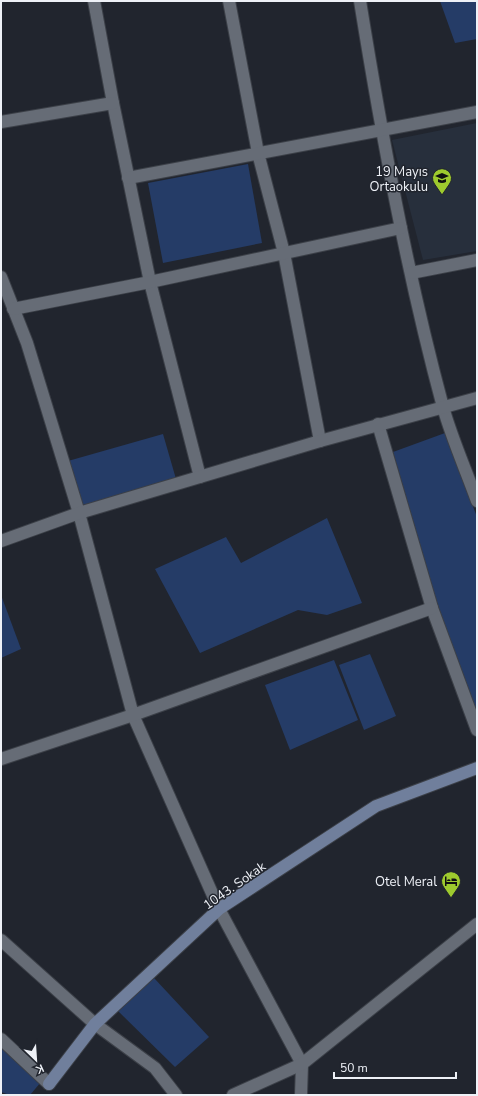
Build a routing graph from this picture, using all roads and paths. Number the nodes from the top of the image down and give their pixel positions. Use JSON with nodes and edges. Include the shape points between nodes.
{"nodes":[{"id":1,"x":94,"y":1,"type":"edge"},
{"id":2,"x":229,"y":1,"type":"edge"},
{"id":3,"x":360,"y":1,"type":"edge"},
{"id":4,"x":113,"y":103,"type":"junction"},
{"id":5,"x":477,"y":112,"type":"edge"},
{"id":6,"x":1,"y":122,"type":"edge"},
{"id":7,"x":381,"y":129,"type":"junction"},
{"id":8,"x":258,"y":153,"type":"junction"},
{"id":9,"x":128,"y":178,"type":"junction"},
{"id":10,"x":401,"y":228,"type":"junction"},
{"id":11,"x":284,"y":253,"type":"junction"},
{"id":12,"x":477,"y":260,"type":"edge"},
{"id":13,"x":411,"y":273,"type":"junction"},
{"id":14,"x":1,"y":277,"type":"edge"},
{"id":15,"x":150,"y":282,"type":"junction"},
{"id":16,"x":13,"y":309,"type":"junction"},
{"id":17,"x":477,"y":398,"type":"edge"},
{"id":18,"x":444,"y":408,"type":"junction"},
{"id":19,"x":378,"y":424,"type":"junction"},
{"id":20,"x":320,"y":441,"type":"junction"},
{"id":21,"x":200,"y":477,"type":"junction"},
{"id":22,"x":477,"y":501,"type":"edge"},
{"id":23,"x":79,"y":514,"type":"junction"},
{"id":24,"x":1,"y":541,"type":"edge"},
{"id":25,"x":432,"y":608,"type":"junction"},
{"id":26,"x":133,"y":715,"type":"junction"},
{"id":27,"x":477,"y":730,"type":"edge"},
{"id":28,"x":1,"y":759,"type":"edge"},
{"id":29,"x":477,"y":768,"type":"edge"},
{"id":30,"x":219,"y":909,"type":"junction"},
{"id":31,"x":477,"y":924,"type":"edge"},
{"id":32,"x":1,"y":940,"type":"edge"},
{"id":33,"x":95,"y":1024,"type":"junction"},
{"id":34,"x":1,"y":1039,"type":"edge"},
{"id":35,"x":302,"y":1064,"type":"junction"},
{"id":36,"x":176,"y":1095,"type":"edge"},
{"id":37,"x":233,"y":1095,"type":"edge"},
{"id":38,"x":301,"y":1095,"type":"edge"}],
"edges":[{"from":1,"to":4,"type":"street"},
{"from":2,"to":8,"type":"street"},
{"from":3,"to":7,"type":"street"},
{"from":4,"to":6,"type":"street"},
{"from":4,"to":9,"type":"street"},
{"from":5,"to":7,"type":"street"},
{"from":7,"to":8,"type":"street"},
{"from":7,"to":10,"type":"street"},
{"from":8,"to":9,"type":"street"},
{"from":8,"to":11,"type":"street"},
{"from":9,"to":15,"type":"street"},
{"from":10,"to":11,"type":"street"},
{"from":10,"to":13,"type":"street"},
{"from":11,"to":15,"type":"street"},
{"from":11,"to":20,"type":"street"},
{"from":12,"to":13,"type":"street"},
{"from":13,"to":18,"type":"street"},
{"from":14,"to":16,"type":"street"},
{"from":15,"to":16,"type":"street"},
{"from":15,"to":21,"type":"street"},
{"from":16,"to":23,"type":"street","via":[[27,343]]},
{"from":17,"to":18,"type":"street"},
{"from":18,"to":19,"type":"street"},
{"from":18,"to":22,"type":"street"},
{"from":19,"to":20,"type":"street"},
{"from":19,"to":25,"type":"street"},
{"from":20,"to":21,"type":"street"},
{"from":21,"to":23,"type":"street"},
{"from":23,"to":24,"type":"street"},
{"from":23,"to":26,"type":"street"},
{"from":25,"to":26,"type":"street"},
{"from":25,"to":27,"type":"street"},
{"from":26,"to":28,"type":"street"},
{"from":26,"to":30,"type":"street"},
{"from":29,"to":30,"type":"street","name":"1043. Sokak","via":[[376,806]]},
{"from":30,"to":33,"type":"street","name":"1043. Sokak"},
{"from":30,"to":35,"type":"street"},
{"from":31,"to":35,"type":"street"},
{"from":32,"to":33,"type":"street"},
{"from":33,"to":34,"type":"street","name":"1043. Sokak","via":[[49,1084]]},
{"from":33,"to":36,"type":"street","via":[[155,1068]]},
{"from":35,"to":37,"type":"street"},
{"from":35,"to":38,"type":"street"}]}
